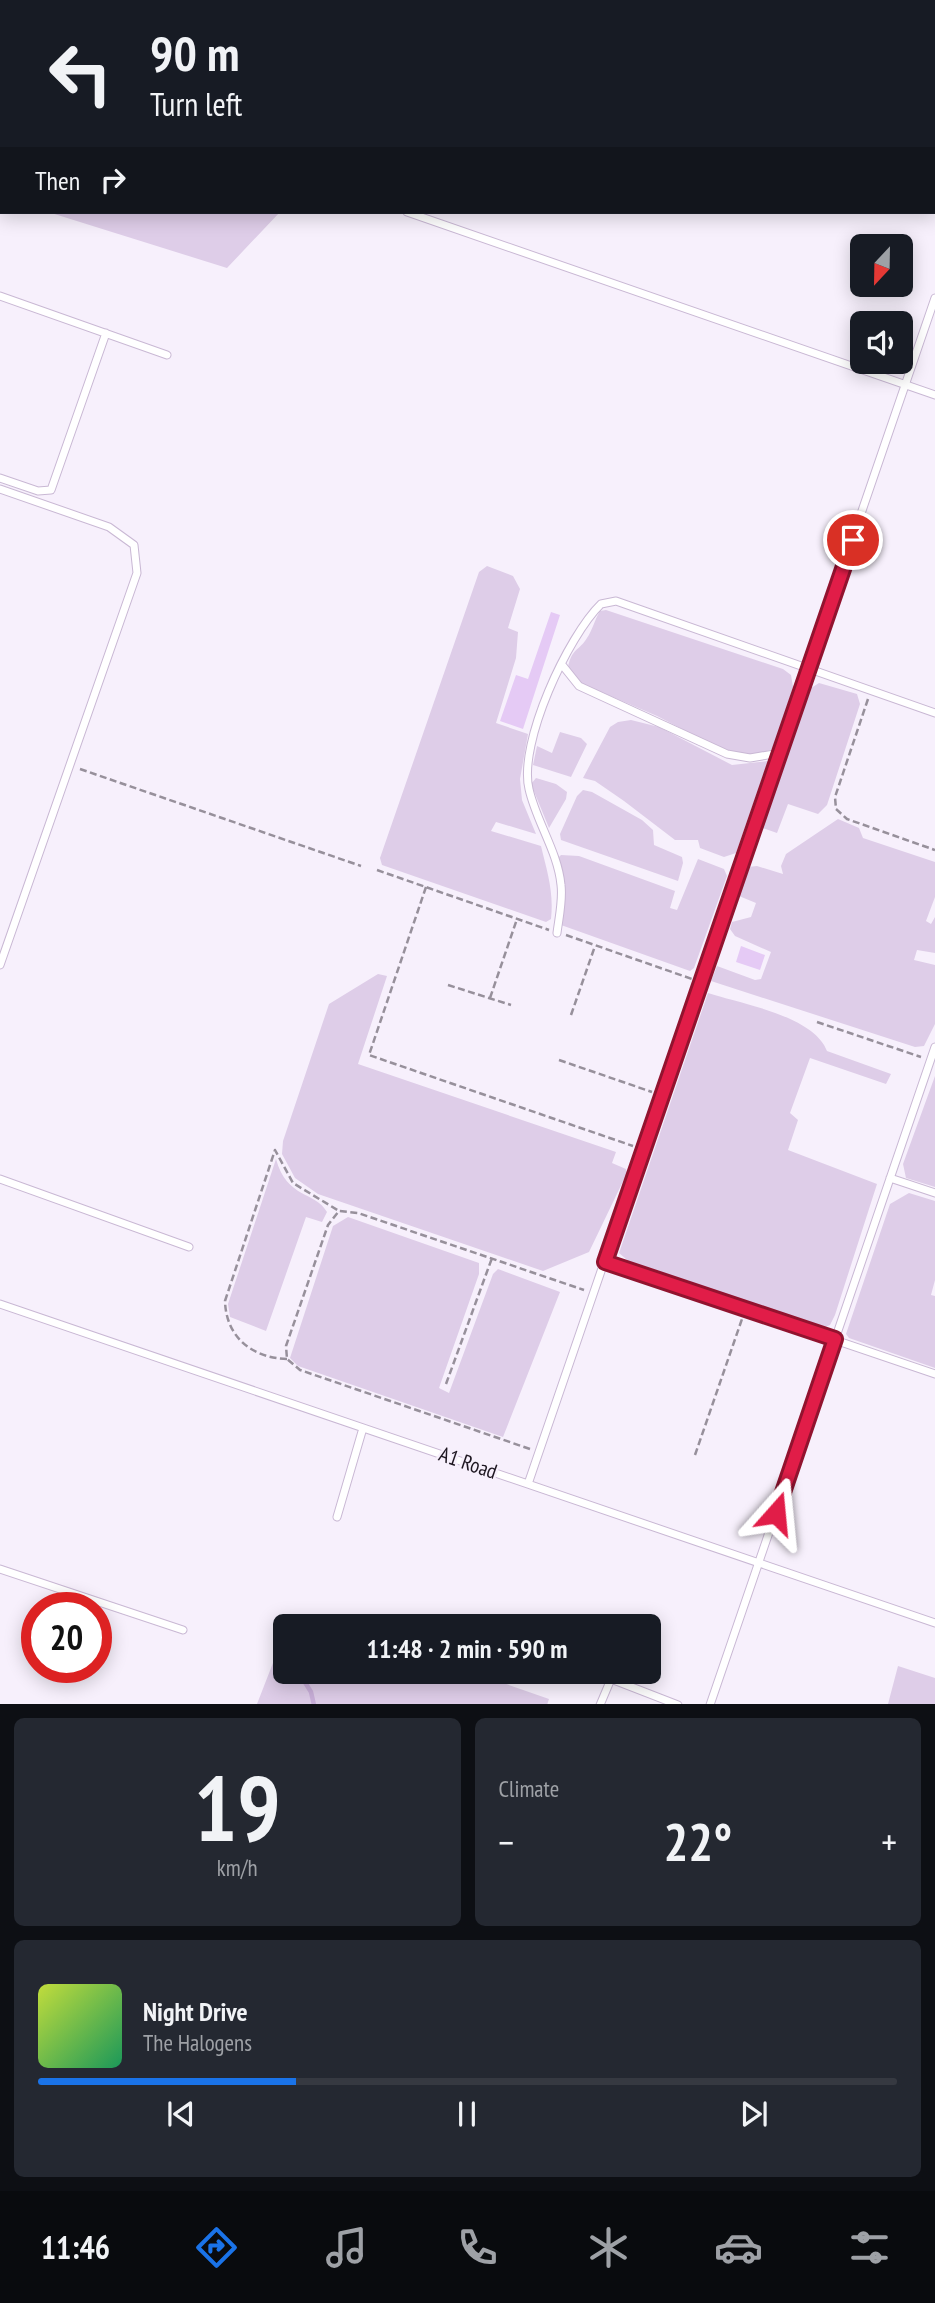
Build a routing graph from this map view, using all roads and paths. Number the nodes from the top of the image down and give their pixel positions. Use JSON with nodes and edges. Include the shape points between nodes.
{"nodes":[{"id":1,"x":413,"y":214,"type":"edge"},
{"id":2,"x":1,"y":298,"type":"edge"},
{"id":3,"x":935,"y":299,"type":"edge"},
{"id":4,"x":106,"y":333,"type":"junction"},
{"id":5,"x":167,"y":355,"type":"dead end"},
{"id":6,"x":906,"y":385,"type":"junction"},
{"id":7,"x":935,"y":395,"type":"edge"},
{"id":8,"x":0,"y":478,"type":"edge"},
{"id":9,"x":0,"y":489,"type":"edge"},
{"id":10,"x":562,"y":666,"type":"junction"},
{"id":11,"x":809,"y":669,"type":"junction"},
{"id":12,"x":871,"y":691,"type":"junction"},
{"id":13,"x":935,"y":713,"type":"edge"},
{"id":14,"x":780,"y":753,"type":"junction"},
{"id":15,"x":70,"y":766,"type":"junction"},
{"id":16,"x":935,"y":850,"type":"edge"},
{"id":17,"x":361,"y":866,"type":"dead end"},
{"id":18,"x":377,"y":870,"type":"dead end"},
{"id":19,"x":426,"y":887,"type":"junction"},
{"id":20,"x":517,"y":919,"type":"junction"},
{"id":21,"x":557,"y":933,"type":"junction"},
{"id":22,"x":595,"y":946,"type":"junction"},
{"id":23,"x":0,"y":965,"type":"edge"},
{"id":24,"x":701,"y":982,"type":"junction"},
{"id":25,"x":448,"y":985,"type":"dead end"},
{"id":26,"x":490,"y":998,"type":"junction"},
{"id":27,"x":511,"y":1005,"type":"dead end"},
{"id":28,"x":571,"y":1015,"type":"dead end"},
{"id":29,"x":817,"y":1022,"type":"dead end"},
{"id":30,"x":935,"y":1047,"type":"edge"},
{"id":31,"x":559,"y":1060,"type":"dead end"},
{"id":32,"x":933,"y":1061,"type":"edge"},
{"id":33,"x":662,"y":1096,"type":"junction"},
{"id":34,"x":644,"y":1150,"type":"junction"},
{"id":35,"x":890,"y":1178,"type":"junction"},
{"id":36,"x":0,"y":1179,"type":"edge"},
{"id":37,"x":935,"y":1193,"type":"edge"},
{"id":38,"x":339,"y":1211,"type":"junction"},
{"id":39,"x":189,"y":1247,"type":"dead end"},
{"id":40,"x":492,"y":1258,"type":"junction"},
{"id":41,"x":605,"y":1262,"type":"junction"},
{"id":42,"x":594,"y":1293,"type":"junction"},
{"id":43,"x":0,"y":1304,"type":"edge"},
{"id":44,"x":745,"y":1309,"type":"junction"},
{"id":45,"x":835,"y":1339,"type":"junction"},
{"id":46,"x":287,"y":1359,"type":"junction"},
{"id":47,"x":935,"y":1374,"type":"edge"},
{"id":48,"x":446,"y":1384,"type":"dead end"},
{"id":49,"x":363,"y":1428,"type":"junction"},
{"id":50,"x":540,"y":1452,"type":"junction"},
{"id":51,"x":695,"y":1455,"type":"dead end"},
{"id":52,"x":528,"y":1484,"type":"junction"},
{"id":53,"x":337,"y":1517,"type":"dead end"},
{"id":54,"x":760,"y":1563,"type":"junction"},
{"id":55,"x":0,"y":1569,"type":"edge"},
{"id":56,"x":935,"y":1623,"type":"edge"},
{"id":57,"x":183,"y":1630,"type":"dead end"},
{"id":58,"x":609,"y":1684,"type":"edge"},
{"id":59,"x":624,"y":1684,"type":"edge"},
{"id":60,"x":600,"y":1704,"type":"edge"},
{"id":61,"x":678,"y":1704,"type":"edge"},
{"id":62,"x":710,"y":1704,"type":"edge"}],
"edges":[{"from":1,"to":6,"type":"lane"},
{"from":2,"to":4,"type":"lane"},
{"from":3,"to":6,"type":"lane"},
{"from":4,"to":5,"type":"lane"},
{"from":4,"to":8,"type":"lane","via":[[51,490],[38,491]]},
{"from":6,"to":7,"type":"lane"},
{"from":6,"to":11,"type":"lane"},
{"from":9,"to":15,"type":"lane","via":[[109,527],[134,545],[137,573]]},
{"from":10,"to":11,"type":"lane","via":[[589,618],[608,601]]},
{"from":10,"to":14,"type":"lane","via":[[579,686],[727,754],[750,758]]},
{"from":10,"to":21,"type":"lane","via":[[533,736],[527,769],[529,791],[561,884]]},
{"from":11,"to":12,"type":"lane"},
{"from":11,"to":14,"type":"lane"},
{"from":12,"to":13,"type":"lane"},
{"from":12,"to":16,"type":"path","via":[[835,797],[836,810],[847,820]]},
{"from":14,"to":24,"type":"lane"},
{"from":15,"to":17,"type":"path"},
{"from":15,"to":23,"type":"lane"},
{"from":18,"to":19,"type":"path"},
{"from":19,"to":20,"type":"path"},
{"from":19,"to":34,"type":"path","via":[[369,1055]]},
{"from":20,"to":21,"type":"path"},
{"from":20,"to":26,"type":"path"},
{"from":21,"to":22,"type":"path"},
{"from":22,"to":24,"type":"path"},
{"from":22,"to":28,"type":"path"},
{"from":24,"to":33,"type":"lane"},
{"from":25,"to":26,"type":"path"},
{"from":26,"to":27,"type":"path"},
{"from":29,"to":32,"type":"path"},
{"from":30,"to":32,"type":"lane"},
{"from":31,"to":33,"type":"path"},
{"from":32,"to":35,"type":"lane"},
{"from":33,"to":34,"type":"lane"},
{"from":34,"to":41,"type":"lane"},
{"from":35,"to":37,"type":"lane"},
{"from":35,"to":45,"type":"lane"},
{"from":36,"to":39,"type":"lane"},
{"from":38,"to":40,"type":"path","via":[[358,1213]]},
{"from":38,"to":46,"type":"path","via":[[328,1225],[286,1346]]},
{"from":38,"to":46,"type":"path","via":[[293,1183],[275,1150],[225,1301],[225,1315],[228,1328],[250,1347],[275,1359]]},
{"from":40,"to":42,"type":"path"},
{"from":40,"to":48,"type":"path"},
{"from":41,"to":42,"type":"lane"},
{"from":41,"to":44,"type":"lane"},
{"from":42,"to":50,"type":"lane"},
{"from":43,"to":49,"type":"lane","name":"A1 Road"},
{"from":44,"to":45,"type":"lane"},
{"from":44,"to":51,"type":"path"},
{"from":45,"to":47,"type":"lane"},
{"from":45,"to":54,"type":"lane"},
{"from":46,"to":50,"type":"path","via":[[300,1370]]},
{"from":49,"to":52,"type":"lane","name":"A1 Road"},
{"from":49,"to":53,"type":"lane"},
{"from":50,"to":52,"type":"lane"},
{"from":52,"to":54,"type":"lane","name":"A1 Road"},
{"from":54,"to":56,"type":"lane","name":"A1 Road"},
{"from":54,"to":62,"type":"lane"},
{"from":55,"to":57,"type":"lane"},
{"from":58,"to":60,"type":"lane"},
{"from":59,"to":61,"type":"lane"}]}
